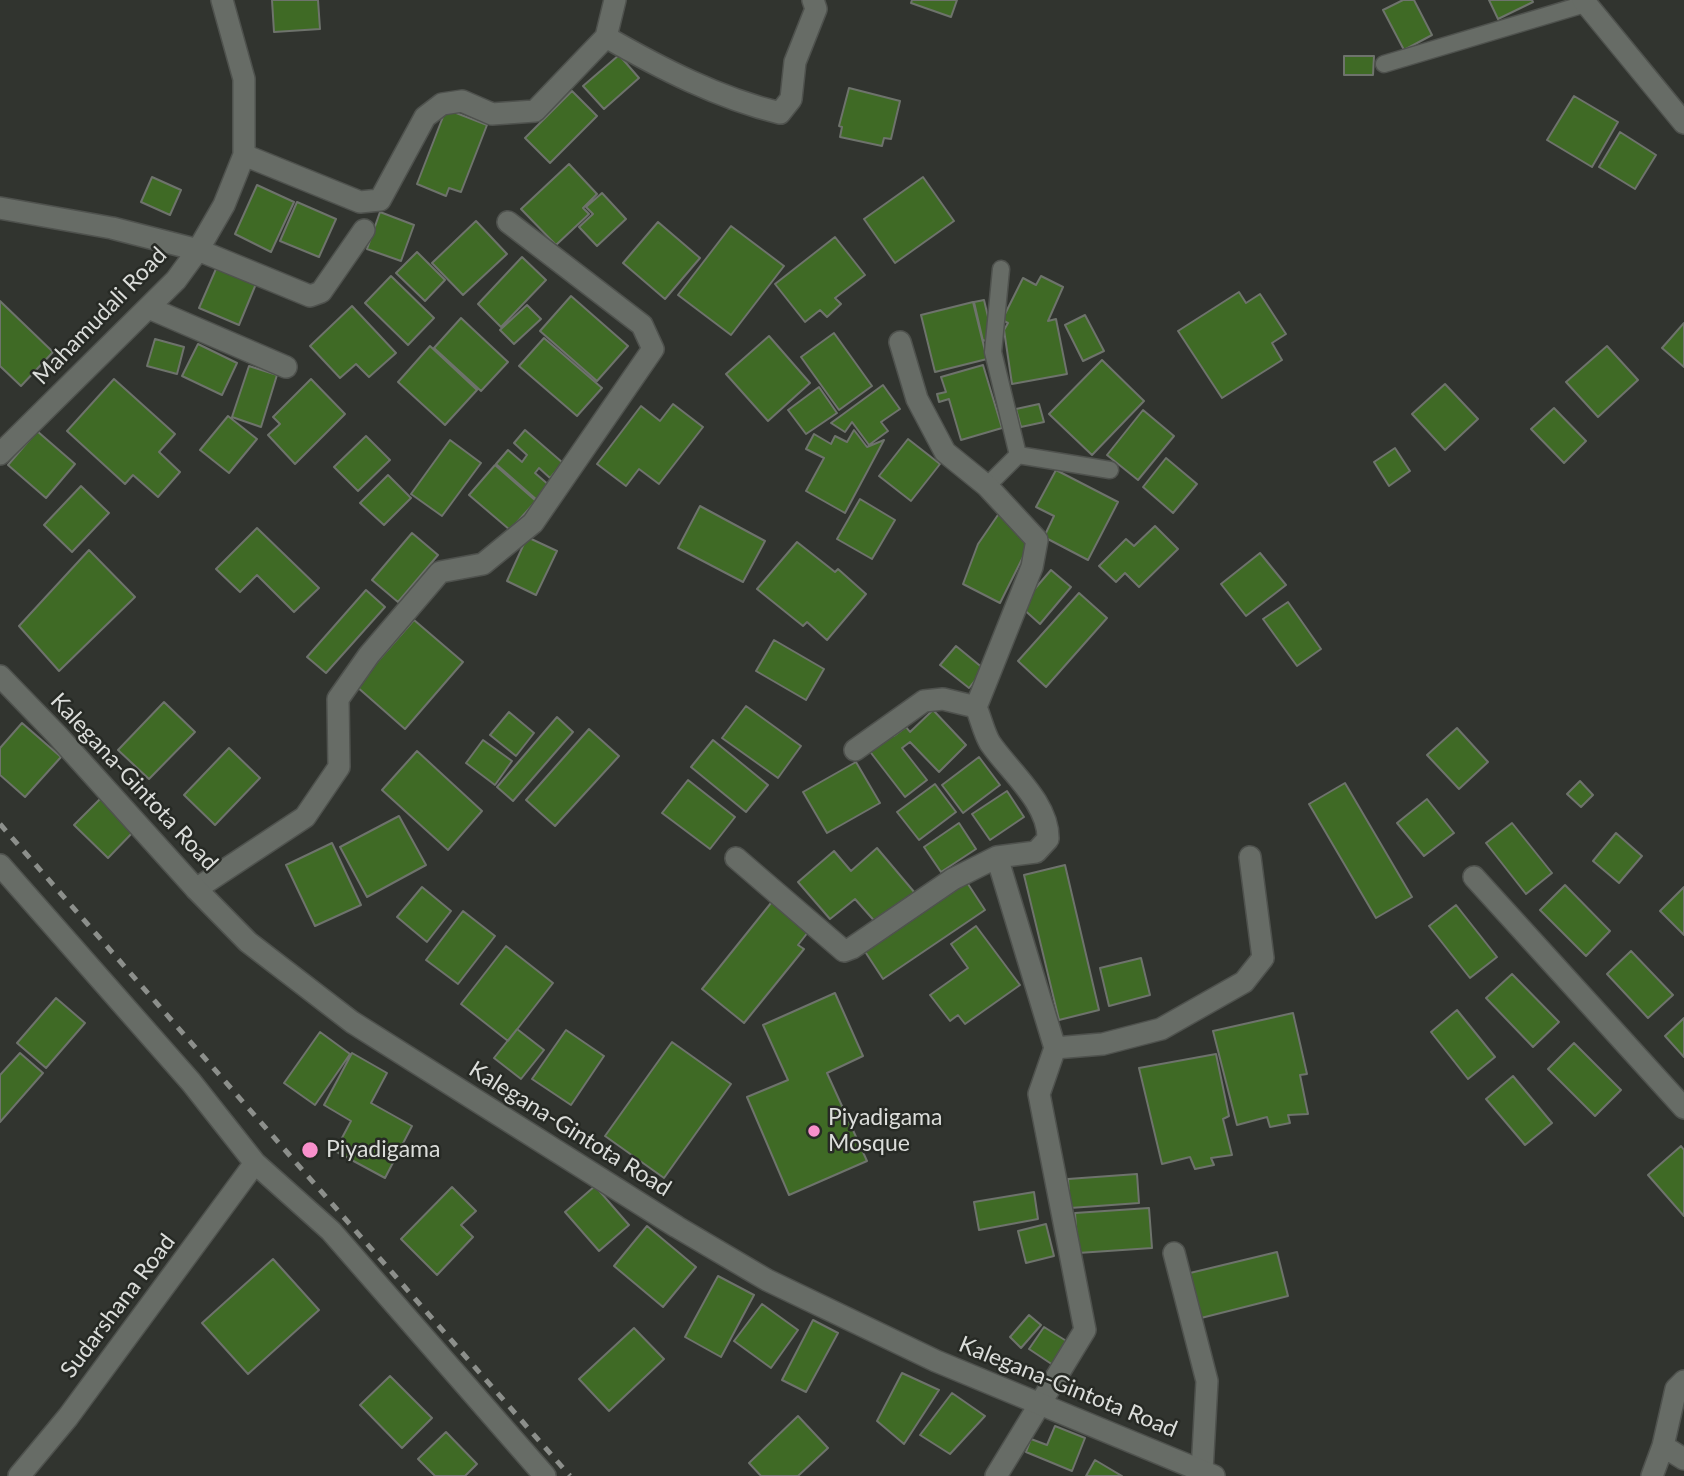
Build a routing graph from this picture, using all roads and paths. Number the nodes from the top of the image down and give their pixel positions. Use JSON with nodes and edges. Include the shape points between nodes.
{"nodes":[{"id":1,"x":222,"y":0,"type":"edge"},
{"id":2,"x":615,"y":0,"type":"edge"},
{"id":3,"x":813,"y":0,"type":"edge"},
{"id":4,"x":1584,"y":2,"type":"edge"},
{"id":5,"x":606,"y":37,"type":"junction"},
{"id":6,"x":1384,"y":64,"type":"dead end"},
{"id":7,"x":1684,"y":123,"type":"edge"},
{"id":8,"x":244,"y":155,"type":"junction"},
{"id":9,"x":0,"y":208,"type":"edge"},
{"id":10,"x":508,"y":222,"type":"dead end"},
{"id":11,"x":364,"y":230,"type":"dead end"},
{"id":12,"x":198,"y":250,"type":"junction"},
{"id":13,"x":1001,"y":269,"type":"dead end"},
{"id":14,"x":149,"y":308,"type":"junction"},
{"id":15,"x":900,"y":342,"type":"dead end"},
{"id":16,"x":286,"y":366,"type":"dead end"},
{"id":17,"x":0,"y":454,"type":"edge"},
{"id":18,"x":1018,"y":455,"type":"junction"},
{"id":19,"x":1110,"y":470,"type":"dead end"},
{"id":20,"x":987,"y":485,"type":"junction"},
{"id":21,"x":0,"y":676,"type":"edge"},
{"id":22,"x":976,"y":707,"type":"junction"},
{"id":23,"x":855,"y":750,"type":"dead end"},
{"id":24,"x":997,"y":857,"type":"junction"},
{"id":25,"x":1250,"y":857,"type":"dead end"},
{"id":26,"x":736,"y":858,"type":"dead end"},
{"id":27,"x":0,"y":865,"type":"edge"},
{"id":28,"x":1474,"y":877,"type":"dead end"},
{"id":29,"x":196,"y":889,"type":"junction"},
{"id":30,"x":1055,"y":1048,"type":"junction"},
{"id":31,"x":1684,"y":1108,"type":"edge"},
{"id":32,"x":254,"y":1163,"type":"junction"},
{"id":33,"x":1174,"y":1253,"type":"dead end"},
{"id":34,"x":1684,"y":1381,"type":"edge"},
{"id":35,"x":1040,"y":1403,"type":"junction"},
{"id":36,"x":1663,"y":1446,"type":"junction"},
{"id":37,"x":1684,"y":1459,"type":"edge"},
{"id":38,"x":1208,"y":1474,"type":"edge"},
{"id":39,"x":19,"y":1476,"type":"edge"},
{"id":40,"x":545,"y":1476,"type":"edge"},
{"id":41,"x":996,"y":1476,"type":"edge"},
{"id":42,"x":1652,"y":1476,"type":"edge"}],
"edges":[{"from":1,"to":8,"type":"street","name":"Mahamudali Road","via":[[244,79]]},
{"from":2,"to":5,"type":"street"},
{"from":3,"to":5,"type":"street","via":[[816,9],[794,62],[791,99],[780,113],[663,69]]},
{"from":4,"to":6,"type":"lane"},
{"from":4,"to":7,"type":"street"},
{"from":5,"to":8,"type":"street","via":[[535,111],[492,114],[462,101],[442,104],[425,117],[380,200],[360,202]]},
{"from":8,"to":12,"type":"street","name":"Mahamudali Road","via":[[224,205]]},
{"from":9,"to":12,"type":"street","via":[[112,228]]},
{"from":10,"to":29,"type":"street","via":[[642,325],[653,349],[533,523],[483,564],[440,572],[369,655],[338,699],[339,767],[305,817]]},
{"from":11,"to":12,"type":"street","via":[[321,292],[310,296]]},
{"from":12,"to":14,"type":"street","name":"Mahamudali Road"},
{"from":13,"to":18,"type":"lane","via":[[993,352]]},
{"from":14,"to":16,"type":"street"},
{"from":14,"to":17,"type":"street","name":"Mahamudali Road"},
{"from":15,"to":20,"type":"street","via":[[917,400],[945,452]]},
{"from":18,"to":19,"type":"lane"},
{"from":18,"to":20,"type":"lane"},
{"from":20,"to":22,"type":"street","via":[[1037,540],[1032,566]]},
{"from":21,"to":29,"type":"street","name":"Kalegana-Gintota Road"},
{"from":22,"to":23,"type":"street","via":[[943,699],[924,701]]},
{"from":22,"to":24,"type":"street","via":[[989,741],[1049,825],[1048,839],[1036,852]]},
{"from":24,"to":26,"type":"street","via":[[844,951]]},
{"from":24,"to":30,"type":"street"},
{"from":25,"to":30,"type":"street","via":[[1263,958],[1244,982],[1161,1029],[1103,1044]]},
{"from":27,"to":32,"type":"street","via":[[191,1082]]},
{"from":28,"to":31,"type":"street"},
{"from":29,"to":35,"type":"street","name":"Kalegana-Gintota Road","via":[[248,942],[352,1022],[677,1227],[838,1316]]},
{"from":30,"to":35,"type":"street","via":[[1039,1094],[1085,1330]]},
{"from":32,"to":39,"type":"street","name":"Sudarshana Road","via":[[76,1406]]},
{"from":32,"to":40,"type":"street","via":[[331,1231]]},
{"from":33,"to":38,"type":"street","via":[[1207,1381]]},
{"from":34,"to":36,"type":"street","via":[[1676,1389]]},
{"from":35,"to":38,"type":"street","name":"Kalegana-Gintota Road"},
{"from":35,"to":41,"type":"street"},
{"from":36,"to":37,"type":"street"},
{"from":36,"to":42,"type":"street"}]}
